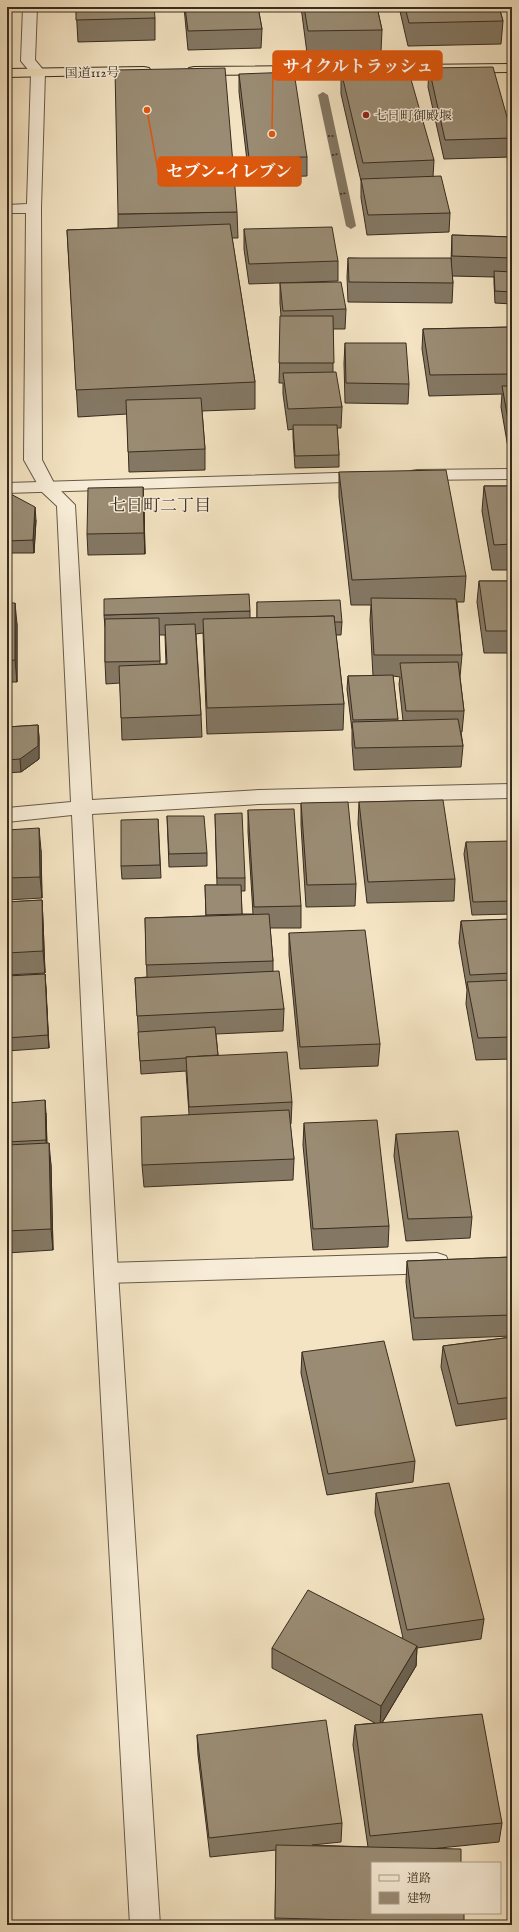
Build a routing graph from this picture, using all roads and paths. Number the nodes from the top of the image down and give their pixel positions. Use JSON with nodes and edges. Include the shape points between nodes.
{"nodes":[{"id":1,"x":30,"y":7,"type":"edge"},
{"id":2,"x":512,"y":68,"type":"edge"},
{"id":3,"x":156,"y":71,"type":"edge"},
{"id":4,"x":180,"y":71,"type":"edge"},
{"id":5,"x":38,"y":72,"type":"junction"},
{"id":6,"x":7,"y":73,"type":"edge"},
{"id":7,"x":328,"y":136,"type":"dead end"},
{"id":8,"x":334,"y":136,"type":"dead end"},
{"id":9,"x":338,"y":154,"type":"dead end"},
{"id":10,"x":332,"y":155,"type":"dead end"},
{"id":11,"x":340,"y":194,"type":"dead end"},
{"id":12,"x":347,"y":194,"type":"dead end"},
{"id":13,"x":34,"y":208,"type":"junction"},
{"id":14,"x":7,"y":209,"type":"edge"},
{"id":15,"x":512,"y":474,"type":"edge"},
{"id":16,"x":7,"y":488,"type":"edge"},
{"id":17,"x":48,"y":488,"type":"junction"},
{"id":18,"x":512,"y":791,"type":"edge"},
{"id":19,"x":82,"y":807,"type":"junction"},
{"id":20,"x":7,"y":815,"type":"edge"},
{"id":21,"x":458,"y":1262,"type":"edge"},
{"id":22,"x":106,"y":1273,"type":"junction"},
{"id":23,"x":145,"y":1925,"type":"edge"}],
"edges":[{"from":1,"to":5,"type":"street","via":[[28,61]]},
{"from":2,"to":4,"type":"highway"},
{"from":3,"to":5,"type":"highway","name":"国道112号"},
{"from":5,"to":6,"type":"highway","name":"国道112号"},
{"from":5,"to":13,"type":"street"},
{"from":7,"to":8,"type":"path"},
{"from":9,"to":10,"type":"path"},
{"from":11,"to":12,"type":"path"},
{"from":13,"to":14,"type":"street"},
{"from":13,"to":17,"type":"street","via":[[33,460]]},
{"from":15,"to":17,"type":"street"},
{"from":16,"to":17,"type":"street"},
{"from":17,"to":19,"type":"street","via":[[66,505]]},
{"from":18,"to":19,"type":"street","via":[[374,792]]},
{"from":19,"to":20,"type":"street"},
{"from":19,"to":22,"type":"street"},
{"from":21,"to":22,"type":"street"},
{"from":22,"to":23,"type":"street"}]}
